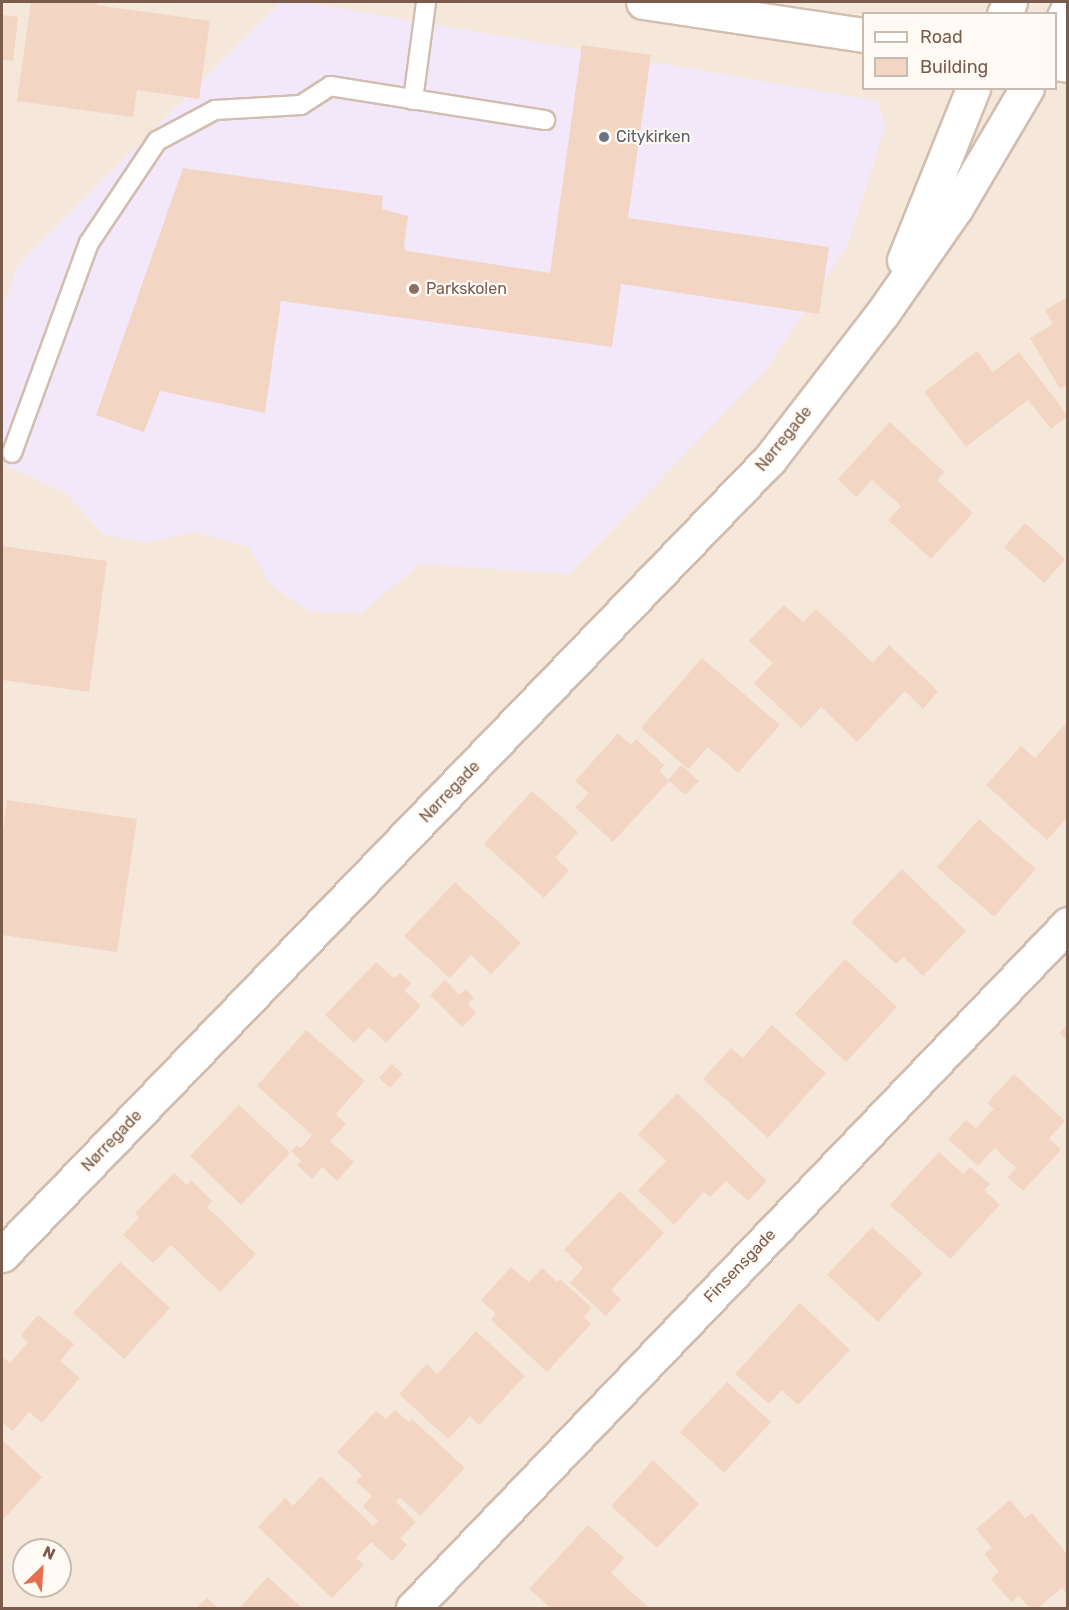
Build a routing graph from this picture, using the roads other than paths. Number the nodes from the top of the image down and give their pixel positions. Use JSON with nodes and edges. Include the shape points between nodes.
{"nodes":[{"id":1,"x":426,"y":2,"type":"edge"},
{"id":2,"x":643,"y":2,"type":"edge"},
{"id":3,"x":1068,"y":8,"type":"edge"},
{"id":4,"x":1057,"y":32,"type":"edge"},
{"id":5,"x":862,"y":34,"type":"edge"},
{"id":6,"x":972,"y":90,"type":"edge"},
{"id":7,"x":1026,"y":90,"type":"edge"},
{"id":8,"x":413,"y":100,"type":"junction"},
{"id":9,"x":545,"y":120,"type":"dead end"},
{"id":10,"x":882,"y":314,"type":"junction"},
{"id":11,"x":12,"y":453,"type":"dead end"},
{"id":12,"x":1068,"y":924,"type":"edge"},
{"id":13,"x":2,"y":1255,"type":"edge"},
{"id":14,"x":413,"y":1608,"type":"edge"}],
"edges":[{"from":1,"to":8,"type":"lane"},
{"from":2,"to":5,"type":"street"},
{"from":3,"to":4,"type":"street"},
{"from":6,"to":10,"type":"street","name":"Nørregade"},
{"from":7,"to":10,"type":"street","name":"Nørregade","via":[[956,208]]},
{"from":8,"to":9,"type":"lane"},
{"from":8,"to":11,"type":"lane","via":[[330,86],[301,105],[215,110],[157,141],[89,243]]},
{"from":10,"to":13,"type":"street","name":"Nørregade","via":[[769,460]]},
{"from":12,"to":14,"type":"street","name":"Finsensgade"}]}
